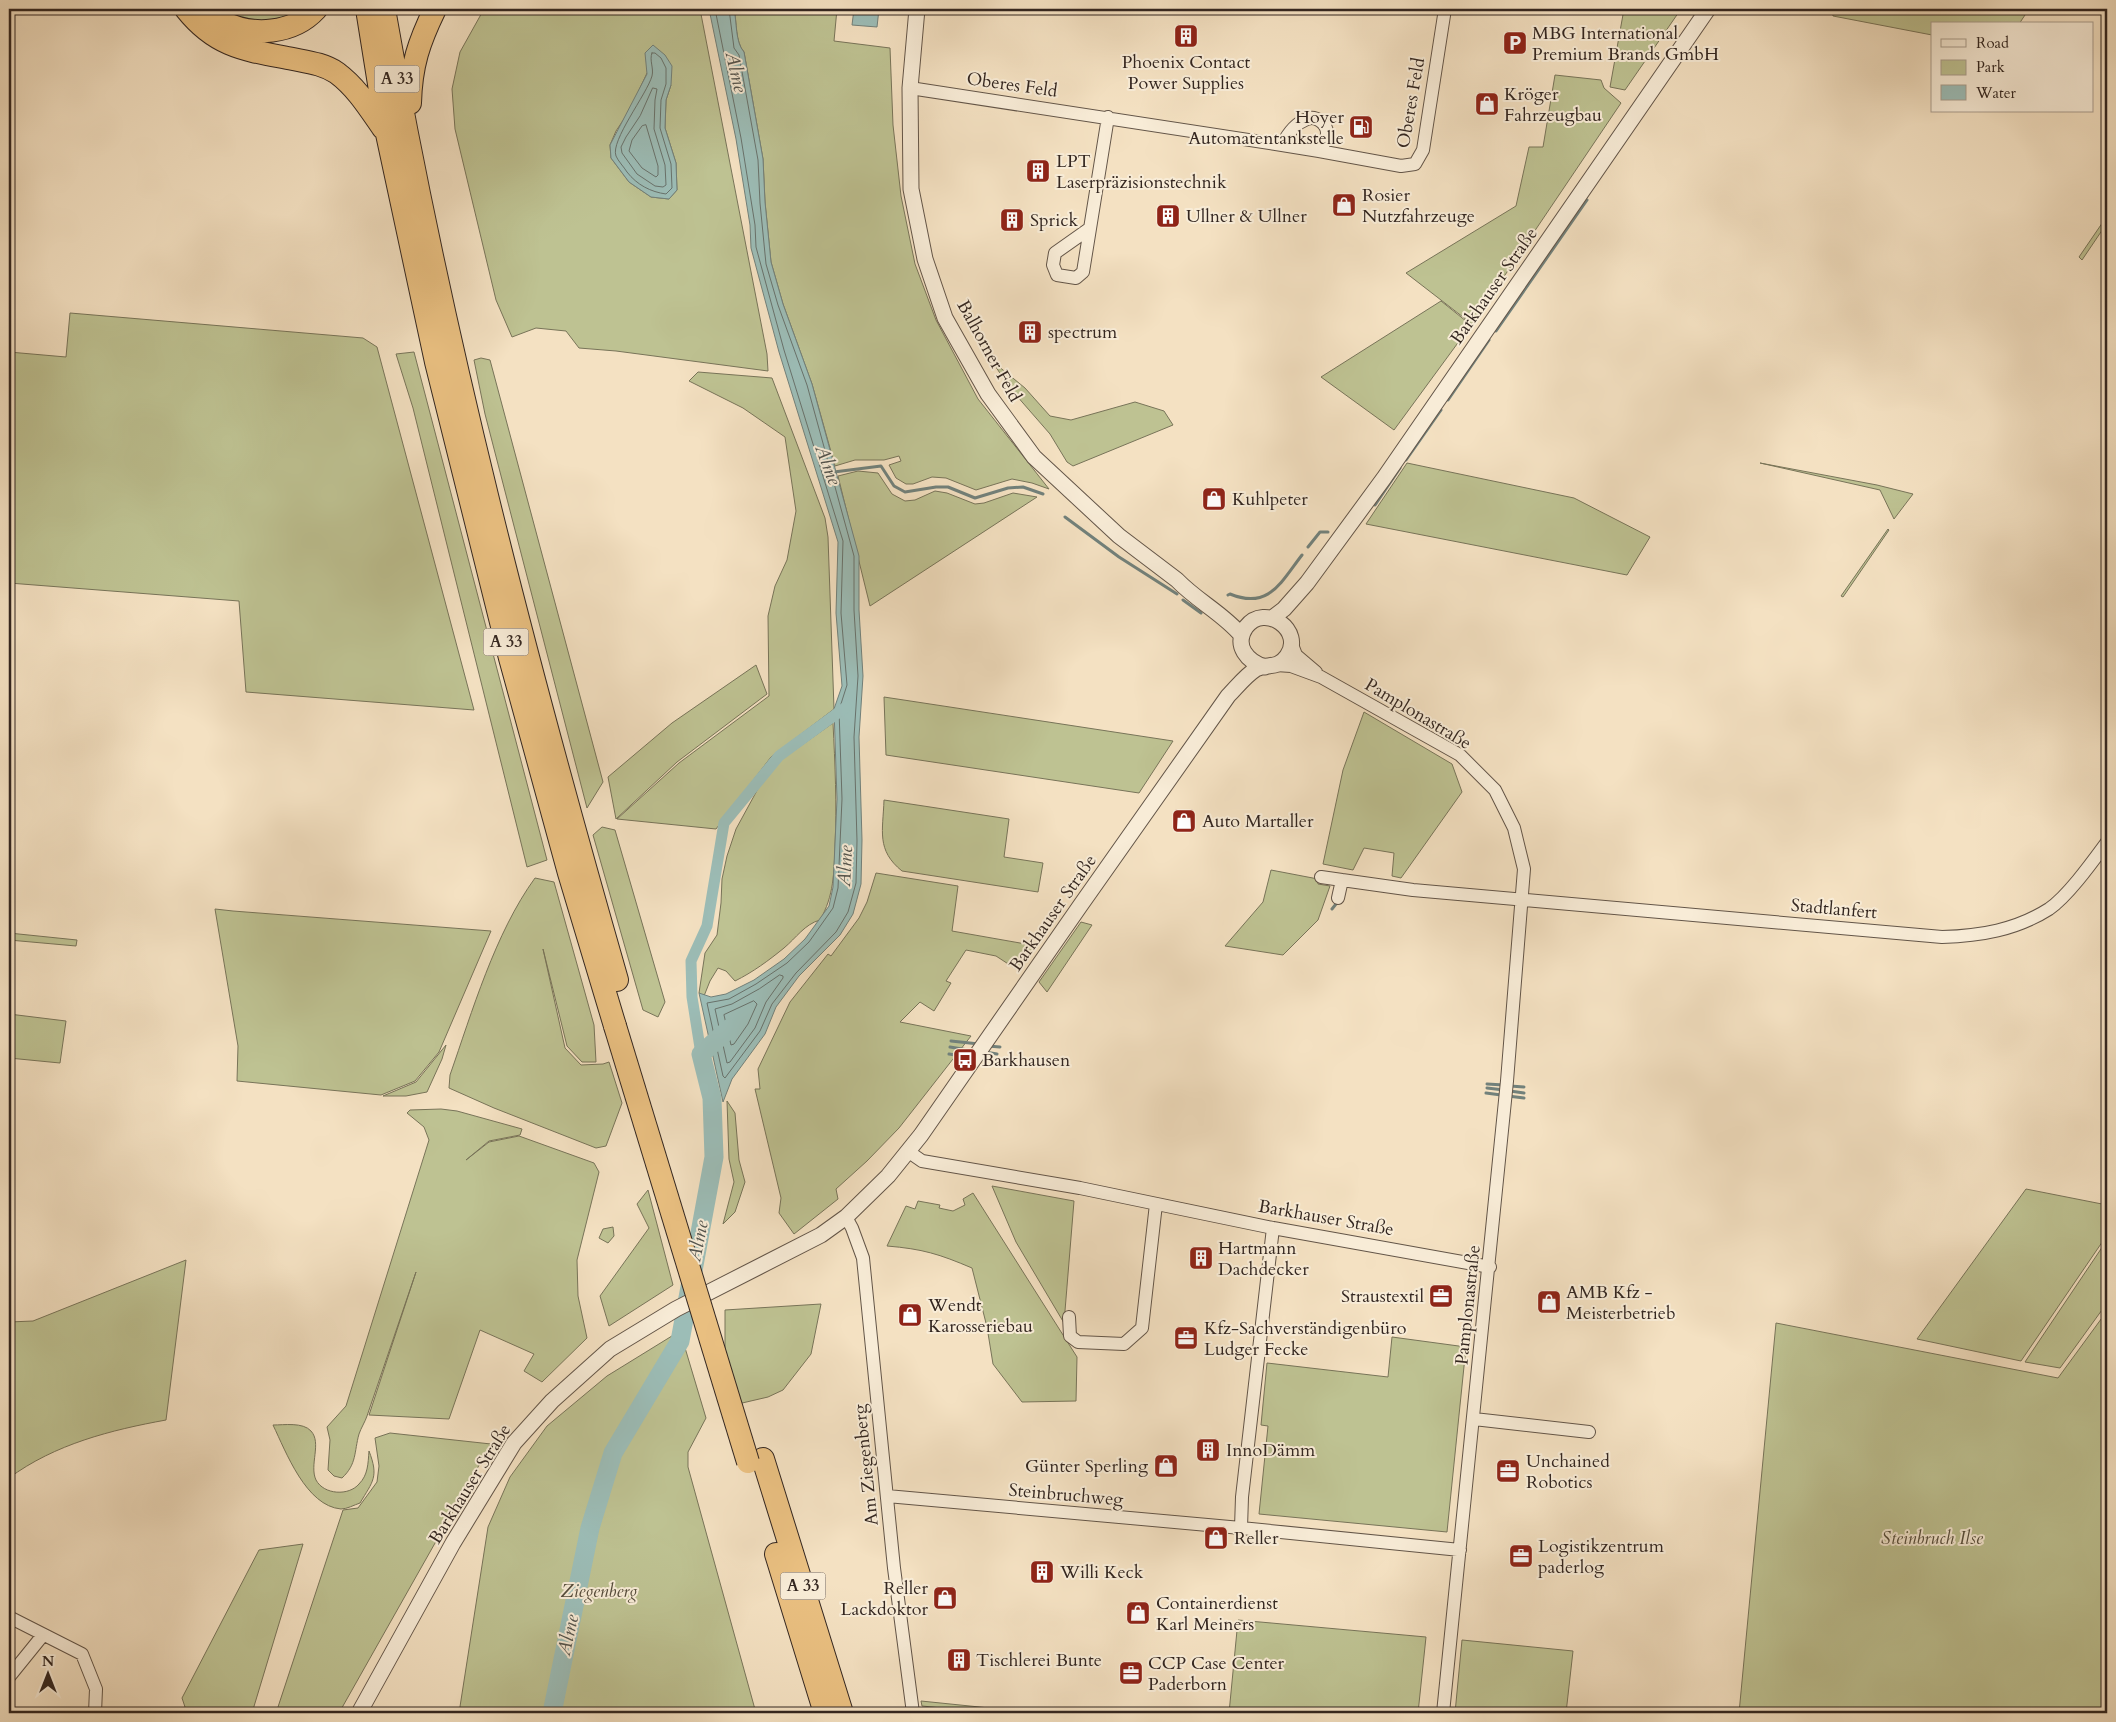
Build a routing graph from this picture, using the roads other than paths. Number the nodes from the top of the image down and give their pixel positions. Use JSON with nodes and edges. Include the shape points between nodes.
{"nodes":[{"id":1,"x":186,"y":9,"type":"edge"},
{"id":2,"x":204,"y":9,"type":"edge"},
{"id":3,"x":316,"y":9,"type":"edge"},
{"id":4,"x":367,"y":9,"type":"edge"},
{"id":5,"x":384,"y":9,"type":"edge"},
{"id":6,"x":434,"y":9,"type":"edge"},
{"id":7,"x":918,"y":9,"type":"edge"},
{"id":8,"x":1445,"y":9,"type":"edge"},
{"id":9,"x":1708,"y":9,"type":"edge"},
{"id":10,"x":910,"y":88,"type":"junction"},
{"id":11,"x":1108,"y":117,"type":"junction"},
{"id":12,"x":387,"y":134,"type":"junction"},
{"id":13,"x":1282,"y":145,"type":"junction"},
{"id":14,"x":409,"y":149,"type":"junction"},
{"id":15,"x":1319,"y":151,"type":"junction"},
{"id":16,"x":1090,"y":229,"type":"dead end"},
{"id":17,"x":1177,"y":580,"type":"junction"},
{"id":18,"x":1307,"y":583,"type":"junction"},
{"id":19,"x":1265,"y":618,"type":"junction"},
{"id":20,"x":1289,"y":635,"type":"junction"},
{"id":21,"x":1242,"y":644,"type":"junction"},
{"id":22,"x":1271,"y":666,"type":"junction"},
{"id":23,"x":1322,"y":677,"type":"junction"},
{"id":24,"x":1228,"y":696,"type":"junction"},
{"id":25,"x":2107,"y":842,"type":"edge"},
{"id":26,"x":1321,"y":877,"type":"dead end"},
{"id":27,"x":1342,"y":880,"type":"junction"},
{"id":28,"x":1338,"y":898,"type":"dead end"},
{"id":29,"x":1522,"y":900,"type":"junction"},
{"id":30,"x":622,"y":1025,"type":"junction"},
{"id":31,"x":909,"y":1152,"type":"junction"},
{"id":32,"x":1156,"y":1204,"type":"junction"},
{"id":33,"x":846,"y":1217,"type":"junction"},
{"id":34,"x":1273,"y":1228,"type":"junction"},
{"id":35,"x":1490,"y":1267,"type":"junction"},
{"id":36,"x":1069,"y":1317,"type":"dead end"},
{"id":37,"x":1474,"y":1419,"type":"junction"},
{"id":38,"x":1589,"y":1432,"type":"dead end"},
{"id":39,"x":756,"y":1460,"type":"junction"},
{"id":40,"x":887,"y":1496,"type":"junction"},
{"id":41,"x":1241,"y":1528,"type":"junction"},
{"id":42,"x":1460,"y":1550,"type":"junction"},
{"id":43,"x":9,"y":1617,"type":"edge"},
{"id":44,"x":43,"y":1634,"type":"junction"},
{"id":45,"x":9,"y":1677,"type":"edge"},
{"id":46,"x":96,"y":1713,"type":"edge"},
{"id":47,"x":359,"y":1713,"type":"edge"},
{"id":48,"x":825,"y":1713,"type":"edge"},
{"id":49,"x":842,"y":1713,"type":"edge"},
{"id":50,"x":914,"y":1713,"type":"edge"},
{"id":51,"x":1443,"y":1713,"type":"edge"}],
"edges":[{"from":1,"to":12,"type":"highway","via":[[227,44],[318,64],[336,73],[356,90]]},
{"from":2,"to":3,"type":"highway","via":[[222,22],[259,32],[280,30],[298,23]]},
{"from":4,"to":12,"type":"highway","number":"A 33"},
{"from":5,"to":14,"type":"highway","number":"A 33"},
{"from":6,"to":14,"type":"highway","via":[[420,39],[411,76]]},
{"from":7,"to":10,"type":"street","name":"Balhorner Feld"},
{"from":8,"to":15,"type":"street","name":"Oberes Feld","via":[[1423,150],[1415,164],[1401,166]]},
{"from":9,"to":18,"type":"street","name":"Barkhauser Straße","via":[[1384,478]]},
{"from":10,"to":11,"type":"street","name":"Oberes Feld"},
{"from":10,"to":17,"type":"street","name":"Balhorner Feld","via":[[911,189],[926,259],[945,318],[988,394],[1034,457],[1119,536]]},
{"from":11,"to":13,"type":"street","name":"Oberes Feld"},
{"from":11,"to":16,"type":"street"},
{"from":12,"to":30,"type":"highway","number":"A 33","via":[[436,362],[510,658],[570,873]]},
{"from":13,"to":15,"type":"street","name":"Oberes Feld"},
{"from":13,"to":15,"type":"street","via":[[1294,128],[1305,119],[1313,118],[1322,122],[1327,132]]},
{"from":14,"to":30,"type":"highway","number":"A 33","via":[[470,430]]},
{"from":17,"to":19,"type":"street","name":"Balhorner Feld","via":[[1189,584],[1246,620]]},
{"from":17,"to":21,"type":"street","name":"Balhorner Feld","via":[[1234,626]]},
{"from":18,"to":19,"type":"street","name":"Barkhauser Straße","via":[[1284,610]]},
{"from":18,"to":20,"type":"street","name":"Barkhauser Straße","via":[[1292,615]]},
{"from":19,"to":20,"type":"street","via":[[1282,623]]},
{"from":19,"to":21,"type":"street","via":[[1246,628]]},
{"from":20,"to":22,"type":"street","via":[[1289,653],[1281,663]]},
{"from":20,"to":23,"type":"street","via":[[1296,655]]},
{"from":21,"to":22,"type":"street","via":[[1246,658],[1253,663]]},
{"from":21,"to":24,"type":"street","name":"Barkhauser Straße","via":[[1244,660]]},
{"from":22,"to":23,"type":"street","via":[[1291,666]]},
{"from":22,"to":24,"type":"street","name":"Barkhauser Straße","via":[[1256,670]]},
{"from":23,"to":29,"type":"street","name":"Pamplonastraße","via":[[1460,755],[1495,790],[1514,828],[1524,869]]},
{"from":24,"to":31,"type":"street","name":"Barkhauser Straße"},
{"from":25,"to":29,"type":"street","name":"Stadtlanfert","via":[[2062,897],[2049,908],[2006,929],[1987,934],[1942,937]]},
{"from":26,"to":27,"type":"street"},
{"from":27,"to":28,"type":"street"},
{"from":27,"to":29,"type":"street"},
{"from":29,"to":35,"type":"street","name":"Pamplonastraße"},
{"from":30,"to":39,"type":"highway","number":"A 33"},
{"from":31,"to":32,"type":"street","name":"Barkhauser Straße","via":[[922,1161]]},
{"from":31,"to":33,"type":"street","name":"Barkhauser Straße"},
{"from":32,"to":34,"type":"street","name":"Barkhauser Straße"},
{"from":32,"to":36,"type":"street","via":[[1142,1328],[1124,1344],[1078,1342],[1070,1336]]},
{"from":33,"to":40,"type":"street","name":"Am Ziegenberg","via":[[863,1258]]},
{"from":33,"to":47,"type":"street","name":"Barkhauser Straße","via":[[821,1235],[676,1309],[610,1349],[552,1401],[514,1443],[490,1479]]},
{"from":34,"to":35,"type":"street","name":"Barkhauser Straße"},
{"from":34,"to":41,"type":"street"},
{"from":35,"to":37,"type":"street","name":"Pamplonastraße"},
{"from":37,"to":38,"type":"street"},
{"from":37,"to":42,"type":"street","name":"Pamplonastraße"},
{"from":39,"to":48,"type":"highway","number":"A 33"},
{"from":39,"to":49,"type":"highway","number":"A 33"},
{"from":40,"to":41,"type":"street","name":"Steinbruchweg"},
{"from":40,"to":50,"type":"street","name":"Am Ziegenberg"},
{"from":41,"to":42,"type":"street","name":"Steinbruchweg"},
{"from":42,"to":51,"type":"street","name":"Pamplonastraße"},
{"from":43,"to":44,"type":"street"},
{"from":44,"to":45,"type":"street"},
{"from":44,"to":46,"type":"street","via":[[82,1654],[96,1689]]}]}
